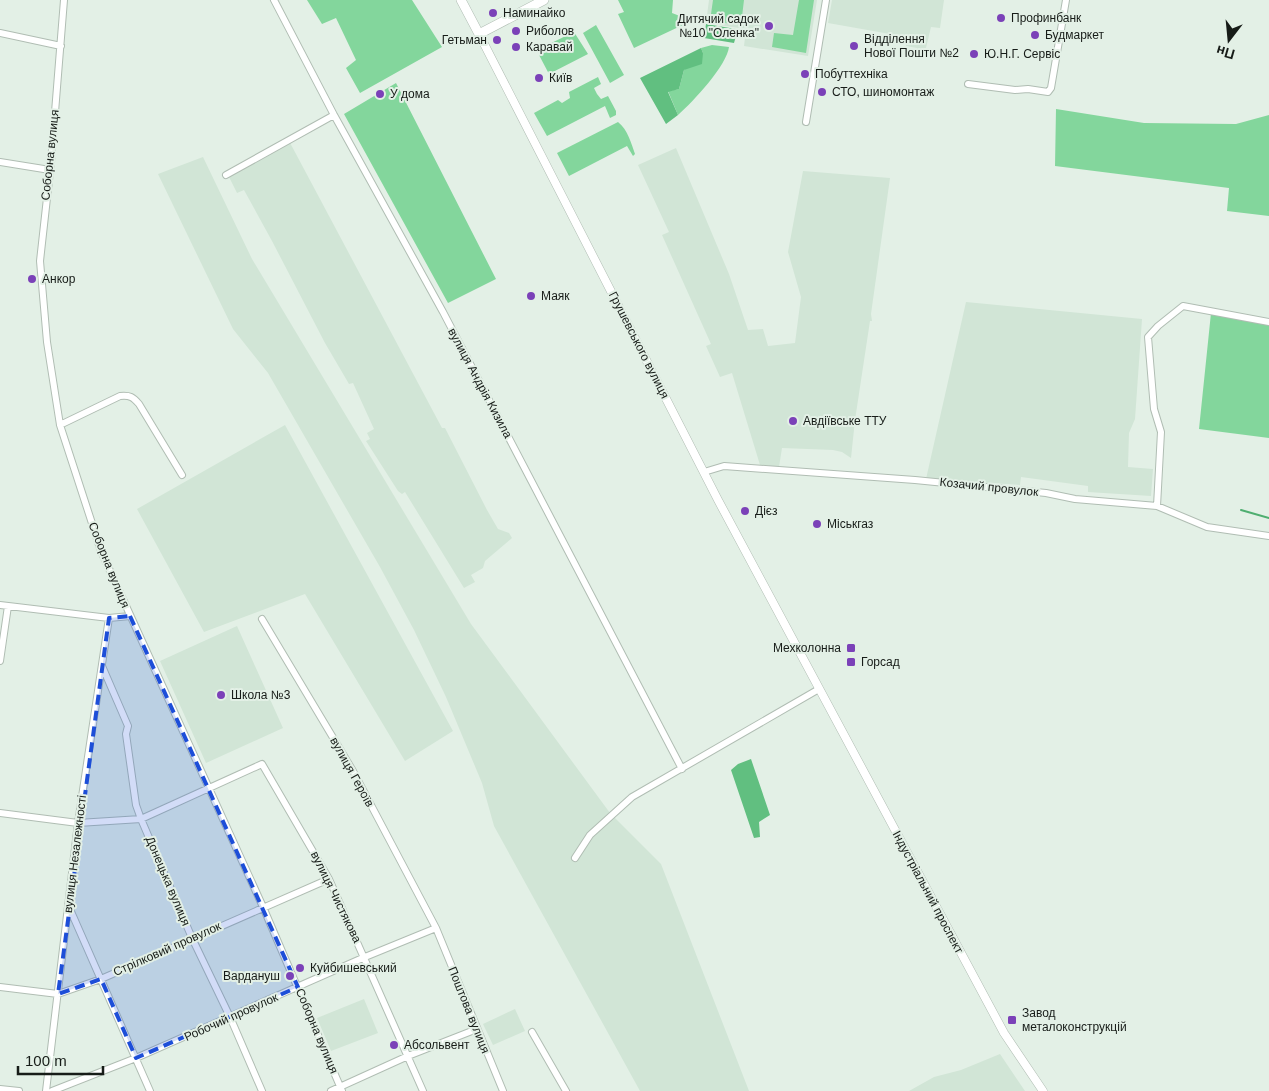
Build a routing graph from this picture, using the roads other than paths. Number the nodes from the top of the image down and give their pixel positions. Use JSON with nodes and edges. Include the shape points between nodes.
{"nodes":[{"id":1,"x":64,"y":0,"type":"edge"},
{"id":2,"x":274,"y":0,"type":"edge"},
{"id":3,"x":461,"y":0,"type":"edge"},
{"id":4,"x":544,"y":0,"type":"edge"},
{"id":5,"x":826,"y":0,"type":"edge"},
{"id":6,"x":1066,"y":0,"type":"edge"},
{"id":7,"x":0,"y":33,"type":"edge"},
{"id":8,"x":479,"y":34,"type":"junction"},
{"id":9,"x":61,"y":46,"type":"junction"},
{"id":10,"x":968,"y":84,"type":"dead end"},
{"id":11,"x":334,"y":114,"type":"junction"},
{"id":12,"x":806,"y":122,"type":"dead end"},
{"id":13,"x":0,"y":162,"type":"edge"},
{"id":14,"x":50,"y":170,"type":"junction"},
{"id":15,"x":226,"y":175,"type":"dead end"},
{"id":16,"x":1269,"y":322,"type":"edge"},
{"id":17,"x":60,"y":425,"type":"junction"},
{"id":18,"x":704,"y":472,"type":"junction"},
{"id":19,"x":182,"y":475,"type":"dead end"},
{"id":20,"x":1157,"y":506,"type":"junction"},
{"id":21,"x":1269,"y":536,"type":"edge"},
{"id":22,"x":0,"y":604,"type":"edge"},
{"id":23,"x":8,"y":606,"type":"junction"},
{"id":24,"x":130,"y":616,"type":"junction"},
{"id":25,"x":109,"y":618,"type":"junction"},
{"id":26,"x":262,"y":619,"type":"dead end"},
{"id":27,"x":0,"y":661,"type":"edge"},
{"id":28,"x":102,"y":665,"type":"junction"},
{"id":29,"x":819,"y":689,"type":"junction"},
{"id":30,"x":682,"y":768,"type":"junction"},
{"id":31,"x":208,"y":788,"type":"junction"},
{"id":32,"x":0,"y":813,"type":"edge"},
{"id":33,"x":141,"y":819,"type":"junction"},
{"id":34,"x":78,"y":823,"type":"junction"},
{"id":35,"x":575,"y":858,"type":"dead end"},
{"id":36,"x":329,"y":879,"type":"junction"},
{"id":37,"x":68,"y":906,"type":"junction"},
{"id":38,"x":263,"y":908,"type":"junction"},
{"id":39,"x":436,"y":928,"type":"junction"},
{"id":40,"x":192,"y":938,"type":"junction"},
{"id":41,"x":365,"y":956,"type":"junction"},
{"id":42,"x":100,"y":979,"type":"junction"},
{"id":43,"x":0,"y":987,"type":"edge"},
{"id":44,"x":298,"y":987,"type":"junction"},
{"id":45,"x":58,"y":994,"type":"junction"},
{"id":46,"x":230,"y":1018,"type":"junction"},
{"id":47,"x":477,"y":1028,"type":"junction"},
{"id":48,"x":532,"y":1032,"type":"dead end"},
{"id":49,"x":408,"y":1056,"type":"junction"},
{"id":50,"x":136,"y":1058,"type":"junction"},
{"id":51,"x":0,"y":1089,"type":"edge"},
{"id":52,"x":341,"y":1089,"type":"edge"},
{"id":53,"x":20,"y":1091,"type":"edge"},
{"id":54,"x":46,"y":1091,"type":"edge"},
{"id":55,"x":52,"y":1091,"type":"edge"},
{"id":56,"x":150,"y":1091,"type":"edge"},
{"id":57,"x":262,"y":1091,"type":"edge"},
{"id":58,"x":331,"y":1091,"type":"edge"},
{"id":59,"x":423,"y":1091,"type":"edge"},
{"id":60,"x":503,"y":1091,"type":"edge"},
{"id":61,"x":566,"y":1091,"type":"edge"},
{"id":62,"x":1043,"y":1091,"type":"edge"}],
"edges":[{"from":1,"to":9,"type":"street","name":"Соборна вулиця"},
{"from":2,"to":11,"type":"street","name":"вулиця Андрія Кизила"},
{"from":3,"to":8,"type":"main road","name":"Грушевського вулиця"},
{"from":4,"to":8,"type":"main road"},
{"from":5,"to":12,"type":"street"},
{"from":6,"to":10,"type":"street","via":[[1048,92]]},
{"from":7,"to":9,"type":"street"},
{"from":8,"to":18,"type":"street","name":"Грушевського вулиця"},
{"from":9,"to":14,"type":"street","name":"Соборна вулиця"},
{"from":11,"to":15,"type":"street"},
{"from":11,"to":30,"type":"street","name":"вулиця Андрія Кизила"},
{"from":13,"to":14,"type":"street"},
{"from":14,"to":17,"type":"street","name":"Соборна вулиця","via":[[40,261],[47,342]]},
{"from":16,"to":20,"type":"street","via":[[1183,306],[1148,337],[1154,409],[1161,432]]},
{"from":17,"to":19,"type":"street","via":[[120,396],[132,397]]},
{"from":17,"to":24,"type":"street","name":"Соборна вулиця","via":[[102,551]]},
{"from":18,"to":20,"type":"street","name":"Козачий провулок","via":[[724,466],[915,480]]},
{"from":18,"to":29,"type":"street","name":"Грушевського вулиця"},
{"from":20,"to":21,"type":"street","name":"Козачий провулок","via":[[1207,527]]},
{"from":22,"to":23,"type":"street"},
{"from":23,"to":25,"type":"street"},
{"from":23,"to":27,"type":"street"},
{"from":24,"to":25,"type":"street"},
{"from":24,"to":31,"type":"street","name":"Соборна вулиця"},
{"from":25,"to":28,"type":"street","name":"вулиця Незалежності"},
{"from":26,"to":39,"type":"street","name":"вулиця Героїв","via":[[353,771]]},
{"from":28,"to":33,"type":"street","name":"Донецька вулиця","via":[[128,726],[126,734]]},
{"from":28,"to":34,"type":"street","name":"вулиця Незалежності"},
{"from":29,"to":30,"type":"street"},
{"from":29,"to":62,"type":"street","name":"Індустріальний проспект","via":[[1004,1033]]},
{"from":30,"to":35,"type":"street","via":[[632,797],[590,836]]},
{"from":31,"to":33,"type":"street"},
{"from":31,"to":36,"type":"street","name":"вулиця Чистякова","via":[[262,764]]},
{"from":31,"to":38,"type":"street","name":"Соборна вулиця"},
{"from":32,"to":34,"type":"street"},
{"from":33,"to":34,"type":"street"},
{"from":33,"to":40,"type":"street","name":"Донецька вулиця"},
{"from":34,"to":37,"type":"street","name":"вулиця Незалежності"},
{"from":36,"to":38,"type":"street","name":"Стрілковий провулок"},
{"from":36,"to":41,"type":"street","name":"вулиця Чистякова"},
{"from":37,"to":42,"type":"street"},
{"from":37,"to":45,"type":"street","name":"вулиця Незалежності"},
{"from":38,"to":40,"type":"street","name":"Стрілковий провулок"},
{"from":38,"to":44,"type":"street","name":"Соборна вулиця"},
{"from":39,"to":41,"type":"street","name":"Робочий провулок"},
{"from":39,"to":47,"type":"street","name":"Поштова вулиця"},
{"from":40,"to":42,"type":"street","name":"Стрілковий провулок"},
{"from":40,"to":46,"type":"street","name":"Донецька вулиця"},
{"from":41,"to":44,"type":"street","name":"Робочий провулок"},
{"from":41,"to":49,"type":"street","name":"вулиця Чистякова"},
{"from":42,"to":45,"type":"street","name":"Стрілковий провулок"},
{"from":42,"to":50,"type":"street"},
{"from":43,"to":45,"type":"street","name":"Стрілковий провулок"},
{"from":44,"to":46,"type":"street","name":"Робочий провулок"},
{"from":44,"to":52,"type":"street","name":"Соборна вулиця"},
{"from":45,"to":54,"type":"street","name":"вулиця Незалежності"},
{"from":46,"to":50,"type":"street","name":"Робочий провулок"},
{"from":46,"to":57,"type":"street","name":"Донецька вулиця"},
{"from":47,"to":49,"type":"street"},
{"from":47,"to":60,"type":"street","name":"Поштова вулиця"},
{"from":48,"to":61,"type":"street"},
{"from":49,"to":52,"type":"street"},
{"from":49,"to":59,"type":"street","name":"вулиця Чистякова"},
{"from":50,"to":55,"type":"street","name":"Робочий провулок"},
{"from":50,"to":56,"type":"street"},
{"from":51,"to":53,"type":"street"},
{"from":52,"to":58,"type":"street"}]}
